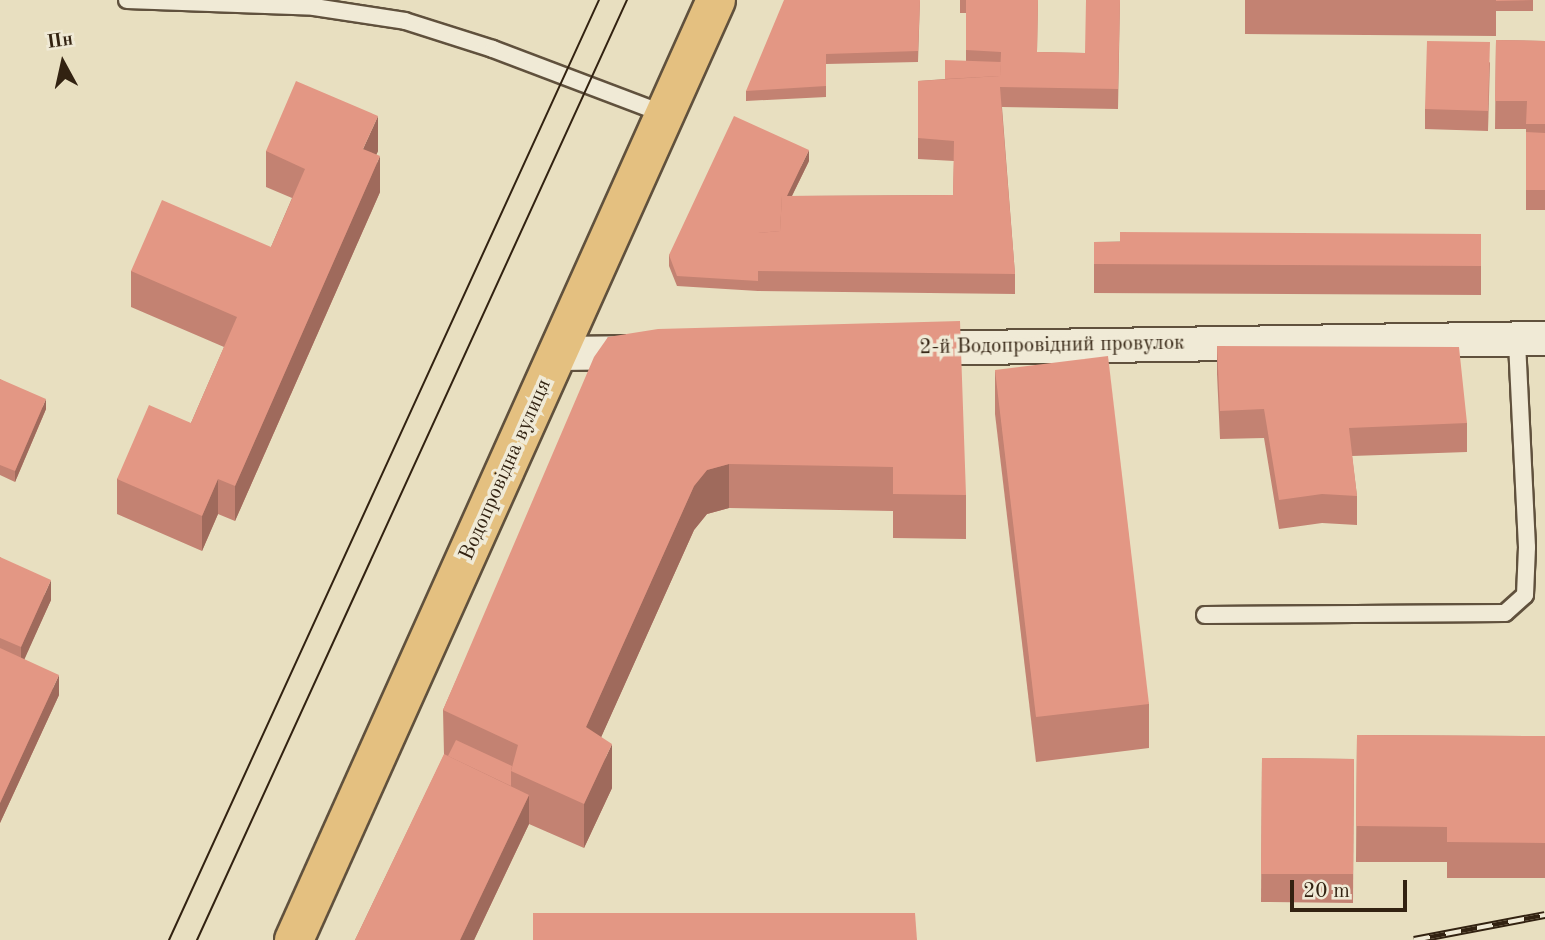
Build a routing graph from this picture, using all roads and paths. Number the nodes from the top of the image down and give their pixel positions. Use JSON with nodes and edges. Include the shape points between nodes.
{"nodes":[{"id":1,"x":127,"y":0,"type":"edge"},
{"id":2,"x":716,"y":0,"type":"edge"},
{"id":3,"x":664,"y":114,"type":"junction"},
{"id":4,"x":1531,"y":338,"type":"edge"},
{"id":5,"x":878,"y":348,"type":"edge"},
{"id":6,"x":670,"y":352,"type":"edge"},
{"id":7,"x":559,"y":353,"type":"junction"},
{"id":8,"x":1205,"y":615,"type":"dead end"},
{"id":9,"x":293,"y":940,"type":"edge"}],
"edges":[{"from":1,"to":3,"type":"lane","via":[[314,7],[405,21],[493,48]]},
{"from":2,"to":3,"type":"main road","name":"Водопровідна вулиця"},
{"from":3,"to":7,"type":"main road","name":"Водопровідна вулиця"},
{"from":4,"to":5,"type":"street","name":"2-й Водопровідний провулок"},
{"from":4,"to":8,"type":"lane","via":[[1525,595],[1505,613]]},
{"from":6,"to":7,"type":"street"},
{"from":7,"to":9,"type":"main road","name":"Водопровідна вулиця"}]}
